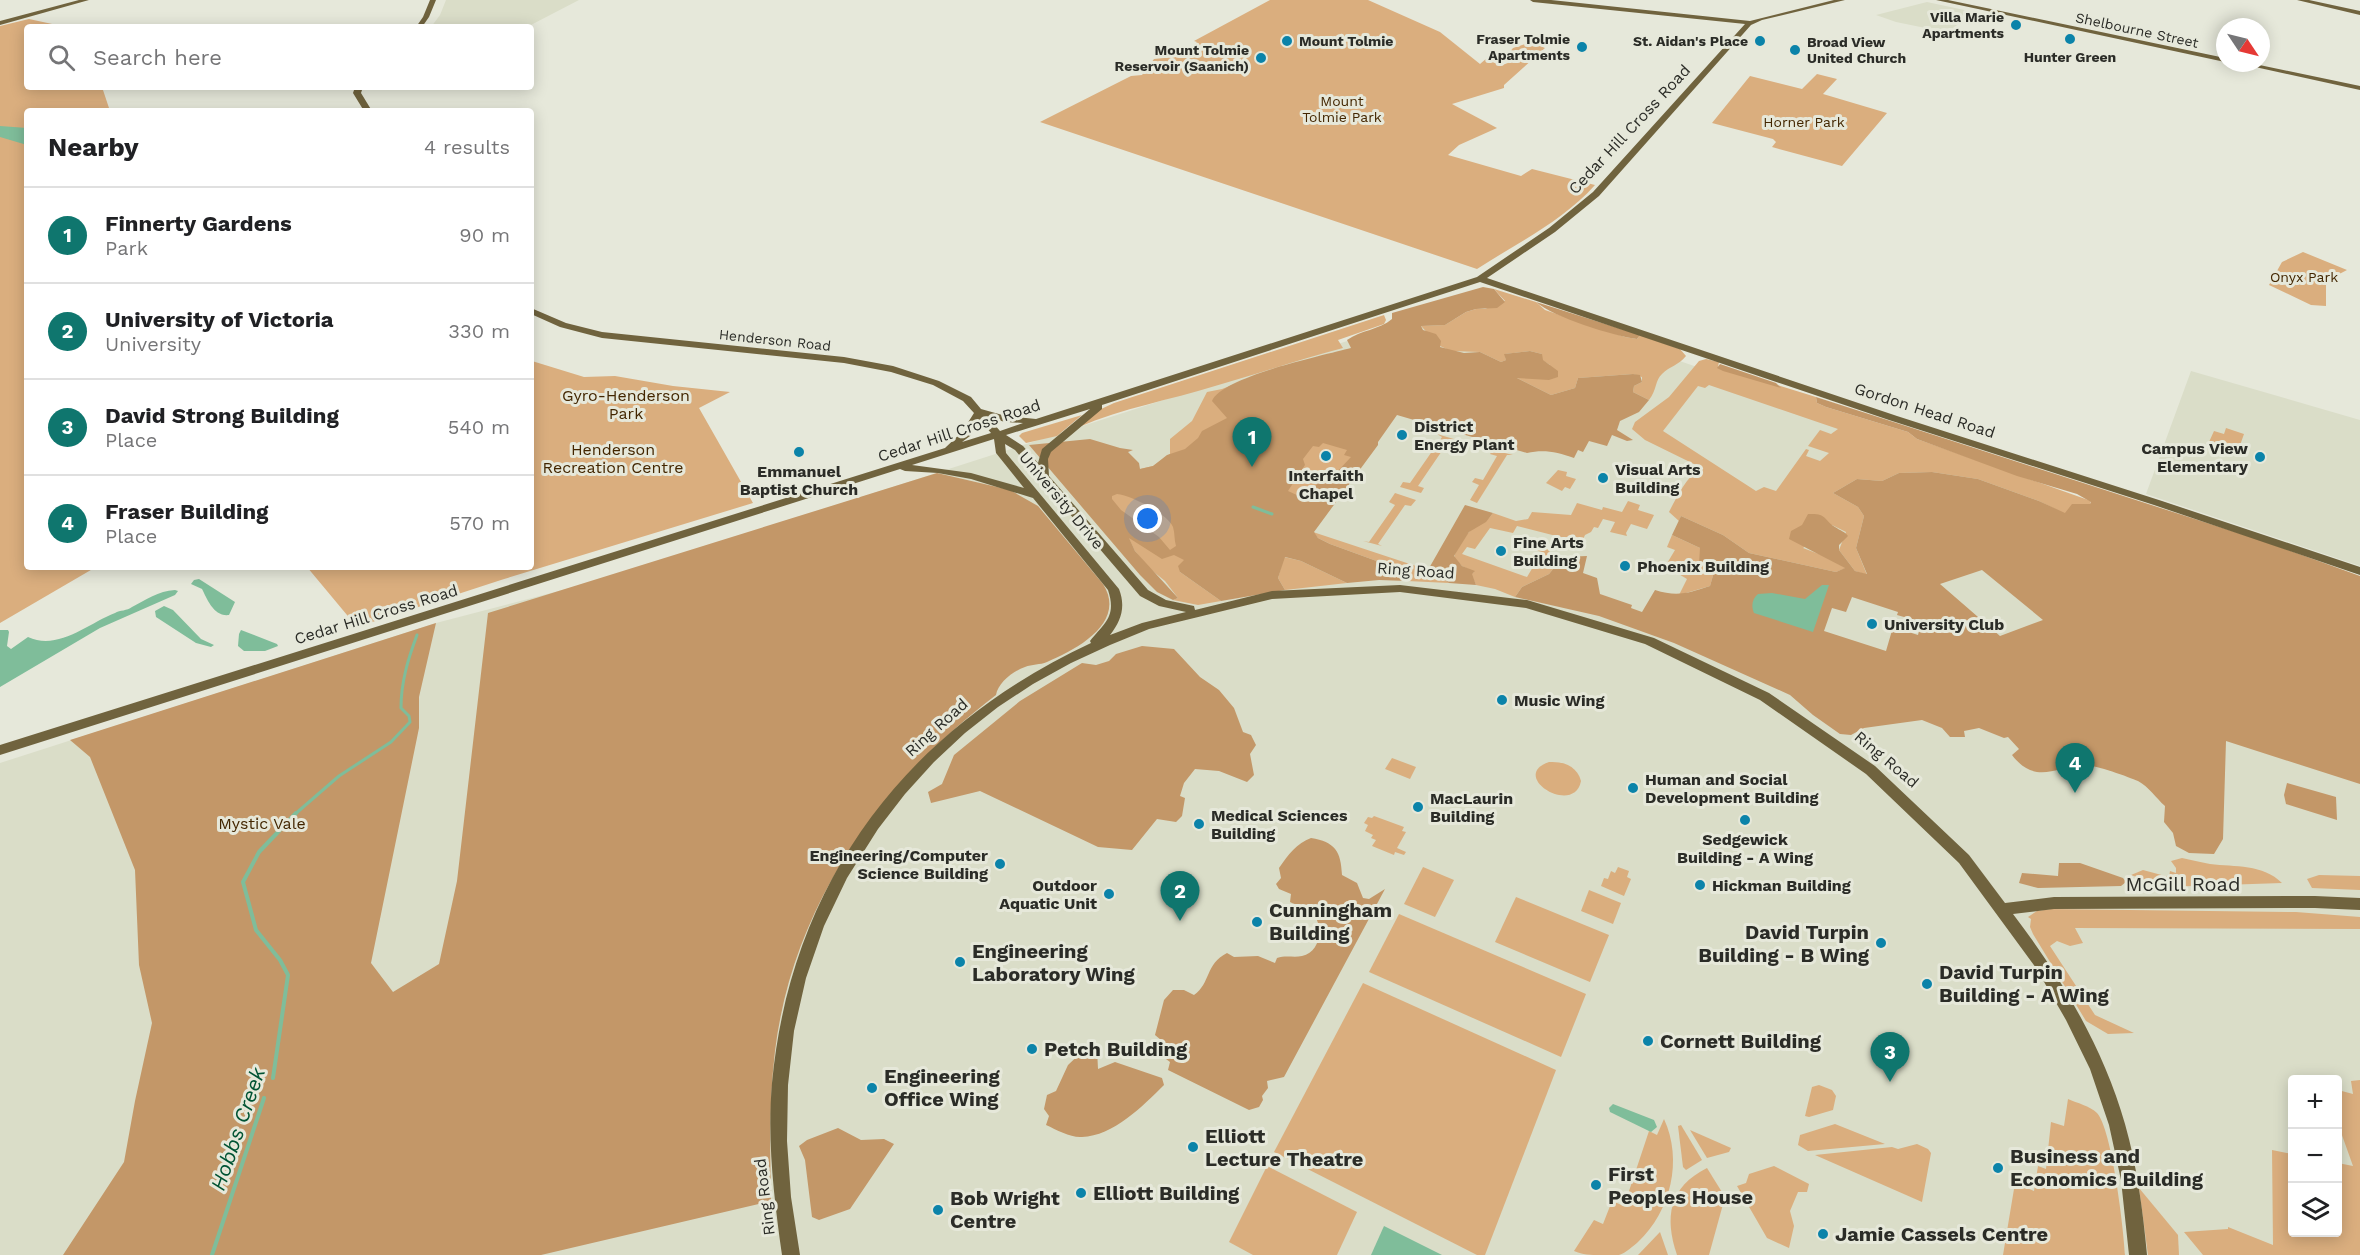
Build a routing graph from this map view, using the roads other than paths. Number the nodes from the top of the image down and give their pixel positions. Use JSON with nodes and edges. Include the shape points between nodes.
{"nodes":[{"id":1,"x":86,"y":0,"type":"edge"},
{"id":2,"x":433,"y":0,"type":"edge"},
{"id":3,"x":1533,"y":0,"type":"edge"},
{"id":4,"x":1842,"y":0,"type":"edge"},
{"id":5,"x":1940,"y":0,"type":"edge"},
{"id":6,"x":2300,"y":0,"type":"edge"},
{"id":7,"x":2360,"y":13,"type":"edge"},
{"id":8,"x":0,"y":23,"type":"edge"},
{"id":9,"x":1751,"y":23,"type":"junction"},
{"id":10,"x":420,"y":24,"type":"edge"},
{"id":11,"x":2216,"y":58,"type":"edge"},
{"id":12,"x":2270,"y":69,"type":"edge"},
{"id":13,"x":2360,"y":88,"type":"edge"},
{"id":14,"x":358,"y":90,"type":"edge"},
{"id":15,"x":367,"y":108,"type":"edge"},
{"id":16,"x":1506,"y":263,"type":"junction"},
{"id":17,"x":1480,"y":279,"type":"junction"},
{"id":18,"x":1534,"y":296,"type":"junction"},
{"id":19,"x":534,"y":312,"type":"edge"},
{"id":20,"x":1107,"y":400,"type":"junction"},
{"id":21,"x":980,"y":412,"type":"junction"},
{"id":22,"x":1040,"y":422,"type":"junction"},
{"id":23,"x":998,"y":435,"type":"junction"},
{"id":24,"x":944,"y":452,"type":"junction"},
{"id":25,"x":891,"y":468,"type":"junction"},
{"id":26,"x":1044,"y":477,"type":"junction"},
{"id":27,"x":1037,"y":496,"type":"junction"},
{"id":28,"x":2360,"y":571,"type":"edge"},
{"id":29,"x":1194,"y":609,"type":"junction"},
{"id":30,"x":1077,"y":652,"type":"junction"},
{"id":31,"x":0,"y":750,"type":"edge"},
{"id":32,"x":2360,"y":904,"type":"edge"},
{"id":33,"x":2005,"y":909,"type":"junction"},
{"id":34,"x":791,"y":1255,"type":"edge"},
{"id":35,"x":2138,"y":1255,"type":"edge"}],
"edges":[{"from":1,"to":8,"type":"main road"},
{"from":2,"to":10,"type":"main road"},
{"from":3,"to":9,"type":"main road"},
{"from":4,"to":9,"type":"main road","name":"Cedar Hill Cross Road"},
{"from":5,"to":11,"type":"main road","name":"Shelbourne Street"},
{"from":6,"to":7,"type":"main road"},
{"from":9,"to":16,"type":"main road","name":"Cedar Hill Cross Road","via":[[1596,194]]},
{"from":12,"to":13,"type":"main road"},
{"from":14,"to":15,"type":"main road"},
{"from":16,"to":17,"type":"main road","name":"Cedar Hill Cross Road"},
{"from":16,"to":18,"type":"main road","via":[[1509,282]]},
{"from":17,"to":18,"type":"main road","name":"Gordon Head Road"},
{"from":17,"to":20,"type":"main road","name":"Cedar Hill Cross Road"},
{"from":18,"to":28,"type":"main road","name":"Gordon Head Road"},
{"from":19,"to":21,"type":"main road","name":"Henderson Road","via":[[602,335],[874,364],[947,388]]},
{"from":20,"to":22,"type":"main road","name":"Cedar Hill Cross Road"},
{"from":20,"to":26,"type":"main road","via":[[1046,451]]},
{"from":21,"to":22,"type":"main road"},
{"from":21,"to":23,"type":"main road","name":"Henderson Road"},
{"from":21,"to":24,"type":"main road","via":[[966,434]]},
{"from":22,"to":23,"type":"main road","name":"Cedar Hill Cross Road"},
{"from":23,"to":24,"type":"main road","name":"Cedar Hill Cross Road"},
{"from":23,"to":26,"type":"main road","name":"University Drive","via":[[1020,447]]},
{"from":23,"to":27,"type":"main road","name":"University Drive","via":[[1001,453]]},
{"from":24,"to":25,"type":"main road","name":"Cedar Hill Cross Road"},
{"from":25,"to":27,"type":"main road","via":[[955,472]]},
{"from":25,"to":31,"type":"main road","name":"Cedar Hill Cross Road"},
{"from":26,"to":29,"type":"main road","name":"University Drive","via":[[1144,592],[1163,603]]},
{"from":27,"to":30,"type":"main road","name":"University Drive","via":[[1116,595],[1117,608],[1111,626],[1101,638]]},
{"from":29,"to":30,"type":"main road","name":"Ring Road"},
{"from":29,"to":33,"type":"main road","name":"Ring Road","via":[[1289,591],[1401,587],[1508,600],[1627,632],[1720,672],[1834,741],[1938,830]]},
{"from":30,"to":34,"type":"main road","name":"Ring Road","via":[[994,703],[912,775],[864,836],[830,896],[802,963],[782,1052],[777,1146]]},
{"from":32,"to":33,"type":"main road","name":"McGill Road","via":[[2054,903]]},
{"from":33,"to":35,"type":"main road","name":"Ring Road","via":[[2085,1040],[2113,1110],[2130,1189]]}]}
